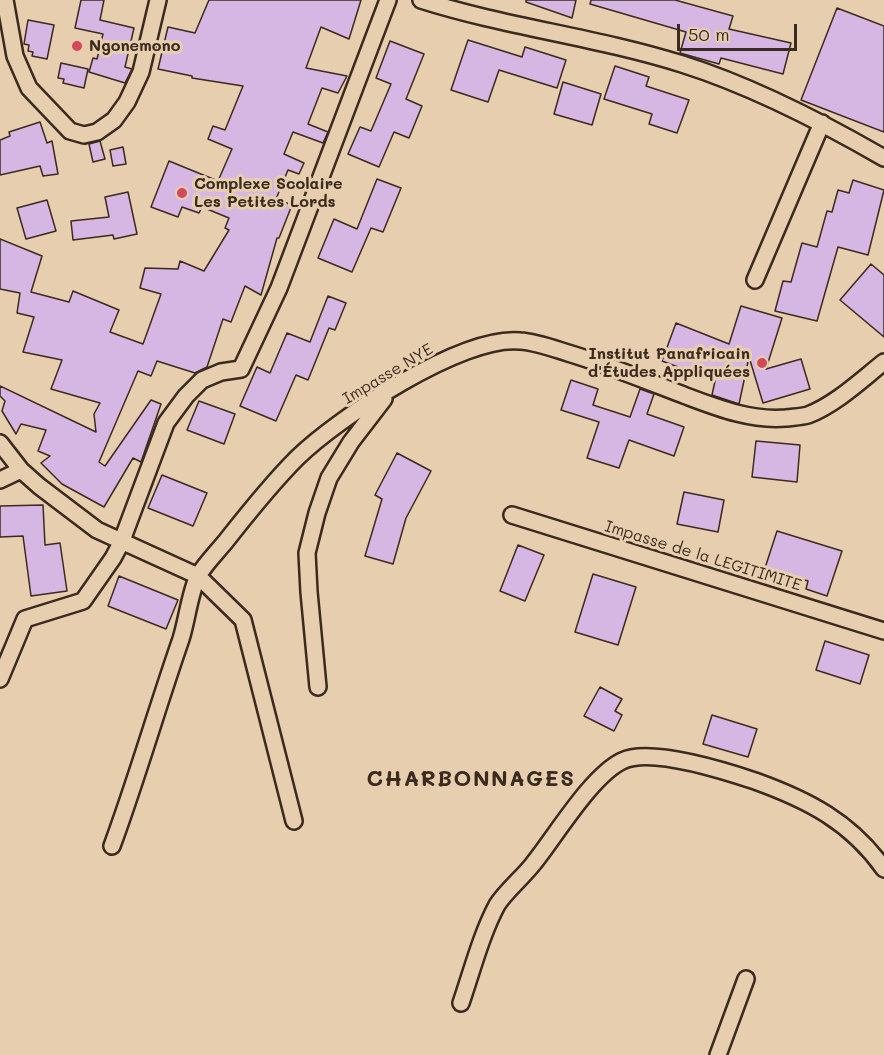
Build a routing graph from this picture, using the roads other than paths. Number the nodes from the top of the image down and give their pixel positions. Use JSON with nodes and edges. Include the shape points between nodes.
{"nodes":[{"id":1,"x":5,"y":0,"type":"edge"},
{"id":2,"x":158,"y":0,"type":"edge"},
{"id":3,"x":388,"y":0,"type":"edge"},
{"id":4,"x":421,"y":0,"type":"edge"},
{"id":5,"x":822,"y":123,"type":"junction"},
{"id":6,"x":884,"y":158,"type":"edge"},
{"id":7,"x":755,"y":280,"type":"dead end"},
{"id":8,"x":884,"y":362,"type":"edge"},
{"id":9,"x":391,"y":389,"type":"junction"},
{"id":10,"x":0,"y":443,"type":"edge"},
{"id":11,"x":21,"y":470,"type":"junction"},
{"id":12,"x":0,"y":480,"type":"edge"},
{"id":13,"x":512,"y":515,"type":"dead end"},
{"id":14,"x":121,"y":543,"type":"junction"},
{"id":15,"x":198,"y":576,"type":"junction"},
{"id":16,"x":884,"y":631,"type":"edge"},
{"id":17,"x":0,"y":679,"type":"edge"},
{"id":18,"x":318,"y":687,"type":"dead end"},
{"id":19,"x":294,"y":821,"type":"dead end"},
{"id":20,"x":112,"y":846,"type":"dead end"},
{"id":21,"x":884,"y":869,"type":"edge"},
{"id":22,"x":746,"y":979,"type":"dead end"},
{"id":23,"x":461,"y":1004,"type":"dead end"},
{"id":24,"x":717,"y":1055,"type":"edge"}],
"edges":[{"from":1,"to":2,"type":"street","via":[[15,56],[29,88],[70,130],[84,135],[114,120],[127,102],[141,72]]},
{"from":3,"to":14,"type":"street","via":[[252,349],[241,369],[202,380],[166,423]]},
{"from":4,"to":5,"type":"street","via":[[682,64]]},
{"from":5,"to":6,"type":"street"},
{"from":5,"to":7,"type":"street"},
{"from":8,"to":9,"type":"street","name":"Impasse NYE","via":[[806,416],[782,418],[748,416],[714,407],[608,366],[519,340],[490,343],[458,355]]},
{"from":9,"to":15,"type":"street","name":"Impasse NYE","via":[[298,457]]},
{"from":9,"to":18,"type":"street","via":[[329,478],[307,553]]},
{"from":10,"to":11,"type":"street"},
{"from":11,"to":12,"type":"street"},
{"from":11,"to":14,"type":"street","via":[[97,530]]},
{"from":13,"to":16,"type":"street","name":"Impasse de la LEGITIMITE"},
{"from":14,"to":15,"type":"street"},
{"from":14,"to":17,"type":"street","via":[[83,600],[25,619]]},
{"from":15,"to":19,"type":"street","via":[[243,620]]},
{"from":15,"to":20,"type":"street"},
{"from":21,"to":23,"type":"street","via":[[848,828],[816,806],[775,788],[685,762],[643,756],[622,761],[602,777],[566,818],[535,862],[498,903]]},
{"from":22,"to":24,"type":"street"}]}
